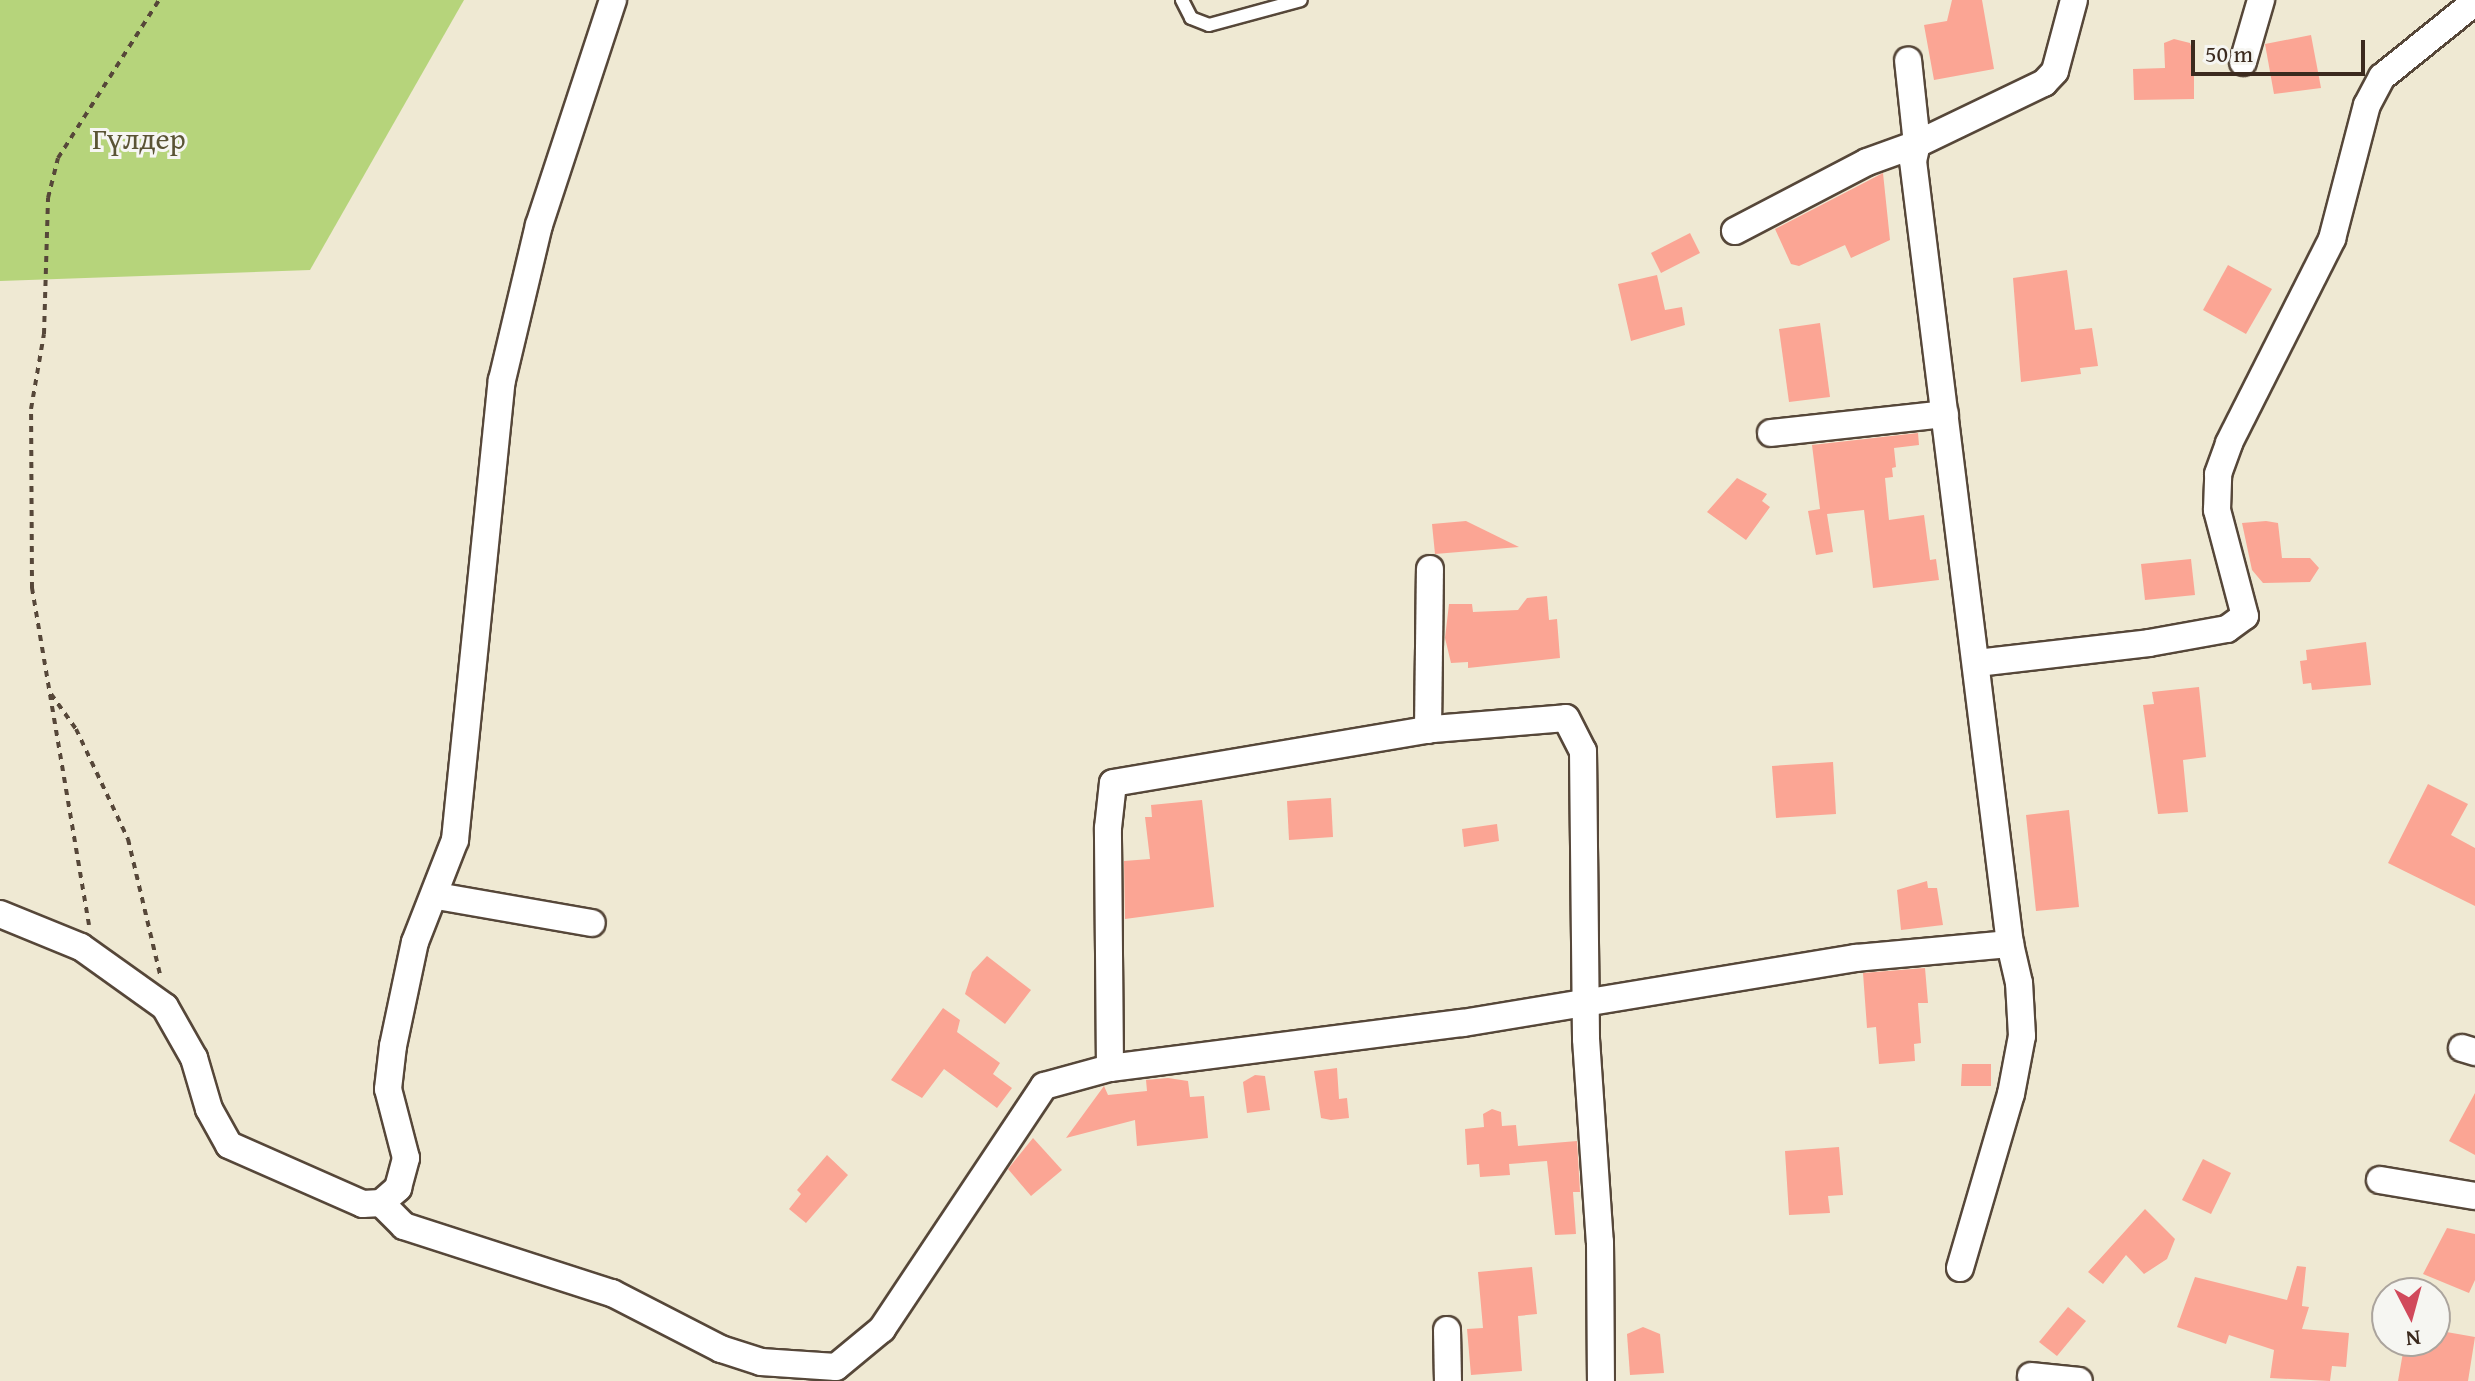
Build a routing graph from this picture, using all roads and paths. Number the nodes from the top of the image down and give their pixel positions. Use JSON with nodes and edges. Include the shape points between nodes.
{"nodes":[{"id":1,"x":159,"y":0,"type":"edge"},
{"id":2,"x":613,"y":0,"type":"edge"},
{"id":3,"x":1182,"y":0,"type":"edge"},
{"id":4,"x":1301,"y":0,"type":"edge"},
{"id":5,"x":2074,"y":0,"type":"edge"},
{"id":6,"x":2261,"y":0,"type":"edge"},
{"id":7,"x":2475,"y":2,"type":"edge"},
{"id":8,"x":1908,"y":60,"type":"dead end"},
{"id":9,"x":2243,"y":62,"type":"dead end"},
{"id":10,"x":1917,"y":144,"type":"junction"},
{"id":11,"x":1735,"y":231,"type":"dead end"},
{"id":12,"x":1945,"y":414,"type":"junction"},
{"id":13,"x":1771,"y":433,"type":"dead end"},
{"id":14,"x":1430,"y":569,"type":"dead end"},
{"id":15,"x":1977,"y":663,"type":"junction"},
{"id":16,"x":49,"y":691,"type":"junction"},
{"id":17,"x":1428,"y":730,"type":"junction"},
{"id":18,"x":437,"y":896,"type":"junction"},
{"id":19,"x":0,"y":914,"type":"edge"},
{"id":20,"x":592,"y":923,"type":"dead end"},
{"id":21,"x":2010,"y":944,"type":"junction"},
{"id":22,"x":94,"y":956,"type":"junction"},
{"id":23,"x":1587,"y":1001,"type":"junction"},
{"id":24,"x":165,"y":1007,"type":"junction"},
{"id":25,"x":1110,"y":1068,"type":"junction"},
{"id":26,"x":2380,"y":1180,"type":"dead end"},
{"id":27,"x":2475,"y":1196,"type":"edge"},
{"id":28,"x":381,"y":1203,"type":"junction"},
{"id":29,"x":1960,"y":1268,"type":"dead end"},
{"id":30,"x":1447,"y":1330,"type":"dead end"},
{"id":31,"x":2031,"y":1376,"type":"dead end"},
{"id":32,"x":1448,"y":1381,"type":"edge"},
{"id":33,"x":1601,"y":1381,"type":"edge"},
{"id":34,"x":2079,"y":1381,"type":"edge"}],
"edges":[{"from":1,"to":16,"type":"path","via":[[58,158],[48,198],[44,334],[31,409],[30,477],[32,588]]},
{"from":2,"to":18,"type":"street","via":[[539,225],[502,380],[455,840]]},
{"from":3,"to":4,"type":"lane","via":[[1191,18],[1209,25]]},
{"from":5,"to":10,"type":"street","via":[[2055,71],[2044,83]]},
{"from":6,"to":9,"type":"street"},
{"from":7,"to":15,"type":"street","via":[[2382,77],[2367,105],[2332,239],[2229,443],[2218,474],[2217,510],[2245,616],[2227,629],[2149,643]]},
{"from":8,"to":10,"type":"street"},
{"from":10,"to":11,"type":"street","via":[[1867,162]]},
{"from":10,"to":12,"type":"street","via":[[1913,161]]},
{"from":12,"to":13,"type":"street"},
{"from":12,"to":15,"type":"street"},
{"from":14,"to":17,"type":"street"},
{"from":15,"to":21,"type":"street"},
{"from":16,"to":22,"type":"path"},
{"from":16,"to":24,"type":"path","via":[[76,729],[128,839]]},
{"from":17,"to":23,"type":"street","via":[[1566,718],[1583,751]]},
{"from":17,"to":25,"type":"street","via":[[1113,783],[1108,828]]},
{"from":18,"to":20,"type":"street"},
{"from":18,"to":28,"type":"street","via":[[415,942],[393,1046],[388,1089],[406,1158],[404,1177]]},
{"from":19,"to":22,"type":"street"},
{"from":21,"to":23,"type":"street","via":[[1856,958]]},
{"from":21,"to":29,"type":"street","via":[[2022,1036],[2011,1094]]},
{"from":22,"to":24,"type":"street"},
{"from":23,"to":25,"type":"street","via":[[1463,1023]]},
{"from":23,"to":33,"type":"street"},
{"from":24,"to":28,"type":"street","via":[[194,1058],[209,1109],[229,1145],[331,1194],[363,1204]]},
{"from":25,"to":28,"type":"street","via":[[1044,1086],[908,1294],[882,1329],[836,1367],[761,1362],[721,1349],[612,1293],[404,1226]]},
{"from":26,"to":27,"type":"street"},
{"from":30,"to":32,"type":"street"},
{"from":31,"to":34,"type":"street"}]}
